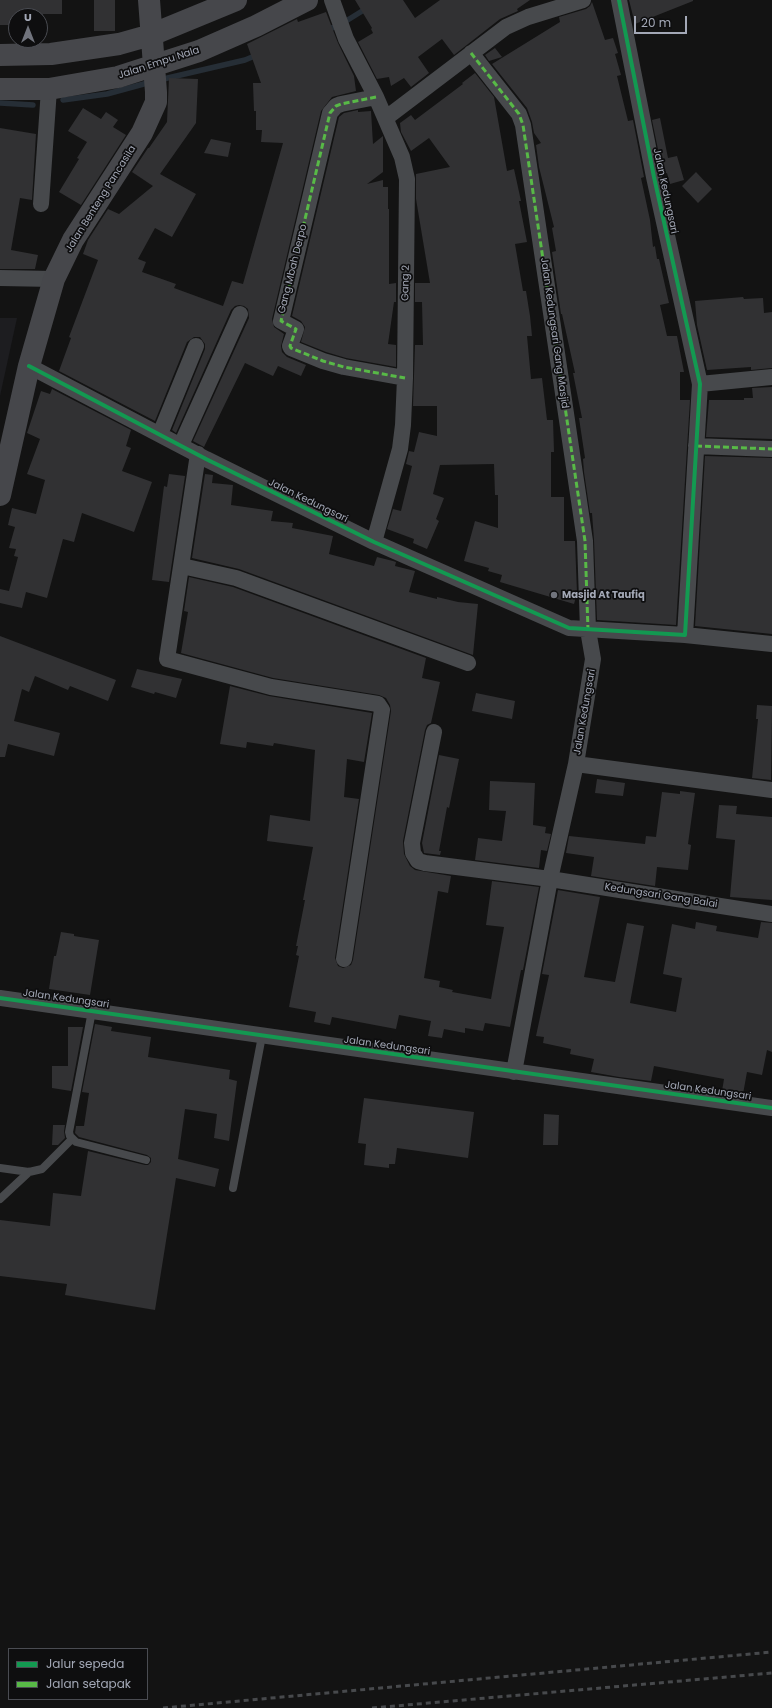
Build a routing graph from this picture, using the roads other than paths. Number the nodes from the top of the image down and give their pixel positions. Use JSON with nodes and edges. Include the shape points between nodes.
{"nodes":[{"id":1,"x":149,"y":0,"type":"edge"},
{"id":2,"x":236,"y":0,"type":"edge"},
{"id":3,"x":307,"y":0,"type":"edge"},
{"id":4,"x":332,"y":0,"type":"edge"},
{"id":5,"x":583,"y":0,"type":"edge"},
{"id":6,"x":619,"y":0,"type":"edge"},
{"id":7,"x":151,"y":35,"type":"junction"},
{"id":8,"x":471,"y":53,"type":"junction"},
{"id":9,"x":0,"y":55,"type":"edge"},
{"id":10,"x":155,"y":76,"type":"junction"},
{"id":11,"x":0,"y":89,"type":"edge"},
{"id":12,"x":49,"y":89,"type":"junction"},
{"id":13,"x":376,"y":97,"type":"junction"},
{"id":14,"x":386,"y":118,"type":"junction"},
{"id":15,"x":41,"y":204,"type":"dead end"},
{"id":16,"x":0,"y":278,"type":"edge"},
{"id":17,"x":54,"y":279,"type":"junction"},
{"id":18,"x":240,"y":314,"type":"dead end"},
{"id":19,"x":196,"y":346,"type":"dead end"},
{"id":20,"x":29,"y":366,"type":"junction"},
{"id":21,"x":405,"y":378,"type":"junction"},
{"id":22,"x":772,"y":378,"type":"edge"},
{"id":23,"x":700,"y":384,"type":"junction"},
{"id":24,"x":160,"y":434,"type":"junction"},
{"id":25,"x":181,"y":445,"type":"junction"},
{"id":26,"x":696,"y":446,"type":"junction"},
{"id":27,"x":772,"y":449,"type":"edge"},
{"id":28,"x":198,"y":454,"type":"junction"},
{"id":29,"x":0,"y":495,"type":"edge"},
{"id":30,"x":374,"y":542,"type":"junction"},
{"id":31,"x":182,"y":566,"type":"junction"},
{"id":32,"x":588,"y":630,"type":"junction"},
{"id":33,"x":685,"y":635,"type":"junction"},
{"id":34,"x":772,"y":644,"type":"edge"},
{"id":35,"x":468,"y":663,"type":"dead end"},
{"id":36,"x":434,"y":732,"type":"dead end"},
{"id":37,"x":576,"y":764,"type":"junction"},
{"id":38,"x":772,"y":790,"type":"edge"},
{"id":39,"x":550,"y":879,"type":"junction"},
{"id":40,"x":772,"y":914,"type":"edge"},
{"id":41,"x":344,"y":959,"type":"dead end"},
{"id":42,"x":0,"y":998,"type":"edge"},
{"id":43,"x":92,"y":1011,"type":"junction"},
{"id":44,"x":262,"y":1036,"type":"junction"},
{"id":45,"x":514,"y":1072,"type":"junction"},
{"id":46,"x":772,"y":1108,"type":"edge"},
{"id":47,"x":72,"y":1139,"type":"junction"},
{"id":48,"x":146,"y":1160,"type":"dead end"},
{"id":49,"x":0,"y":1168,"type":"edge"},
{"id":50,"x":29,"y":1172,"type":"junction"},
{"id":51,"x":233,"y":1188,"type":"dead end"},
{"id":52,"x":0,"y":1199,"type":"edge"}],
"edges":[{"from":1,"to":7,"type":"main road","name":"Jalan Benteng Pancasila"},
{"from":2,"to":7,"type":"main road"},
{"from":3,"to":10,"type":"main road","name":"Jalan Empu Nala","via":[[199,51]]},
{"from":4,"to":13,"type":"street","name":"Gang 2","via":[[341,26]]},
{"from":5,"to":8,"type":"street","via":[[517,21]]},
{"from":6,"to":23,"type":"street","name":"Jalan Kedungsari","via":[[654,176]]},
{"from":7,"to":9,"type":"main road","via":[[119,44],[51,54]]},
{"from":7,"to":10,"type":"main road","name":"Jalan Benteng Pancasila"},
{"from":8,"to":14,"type":"street"},
{"from":8,"to":32,"type":"street","name":"Jalan Kedungsari Gang Masjid","via":[[519,114],[523,125],[585,541]]},
{"from":10,"to":12,"type":"main road","name":"Jalan Empu Nala","via":[[118,77]]},
{"from":10,"to":17,"type":"main road","name":"Jalan Benteng Pancasila","via":[[156,102],[142,134],[73,240]]},
{"from":11,"to":12,"type":"main road","name":"Jalan Empu Nala"},
{"from":12,"to":15,"type":"street"},
{"from":13,"to":14,"type":"street","name":"Gang 2"},
{"from":13,"to":21,"type":"street","name":"Gang Mbah Derpo","via":[[341,104],[330,113],[280,321],[296,329],[291,348],[344,367]]},
{"from":14,"to":21,"type":"street","name":"Gang 2","via":[[402,157],[407,179]]},
{"from":16,"to":17,"type":"street"},
{"from":17,"to":20,"type":"main road","name":"Jalan Benteng Pancasila"},
{"from":18,"to":25,"type":"street"},
{"from":19,"to":24,"type":"street"},
{"from":20,"to":24,"type":"street","name":"Jalan Kedungsari"},
{"from":20,"to":29,"type":"main road","name":"Jalan Benteng Pancasila"},
{"from":21,"to":30,"type":"street","name":"Gang 2","via":[[400,449]]},
{"from":22,"to":23,"type":"street"},
{"from":23,"to":26,"type":"street","name":"Jalan Kedungsari"},
{"from":24,"to":25,"type":"street","name":"Jalan Kedungsari"},
{"from":25,"to":28,"type":"street","name":"Jalan Kedungsari"},
{"from":26,"to":27,"type":"street"},
{"from":26,"to":33,"type":"street","name":"Jalan Kedungsari"},
{"from":28,"to":30,"type":"street","name":"Jalan Kedungsari"},
{"from":28,"to":31,"type":"street"},
{"from":30,"to":32,"type":"street","name":"Jalan Kedungsari","via":[[569,628]]},
{"from":31,"to":35,"type":"street","via":[[236,578]]},
{"from":31,"to":41,"type":"street","via":[[167,659],[271,687],[381,706],[382,714]]},
{"from":32,"to":33,"type":"street"},
{"from":32,"to":37,"type":"street","name":"Jalan Kedungsari","via":[[593,651],[593,667]]},
{"from":33,"to":34,"type":"street"},
{"from":36,"to":39,"type":"street","name":"Kedungsari Gang Balai","via":[[412,843],[414,857],[425,863]]},
{"from":37,"to":38,"type":"street"},
{"from":37,"to":39,"type":"street","name":"Jalan Kedungsari"},
{"from":39,"to":40,"type":"street","name":"Kedungsari Gang Balai"},
{"from":39,"to":45,"type":"street","name":"Jalan Kedungsari"},
{"from":42,"to":43,"type":"street","name":"Jalan Kedungsari"},
{"from":43,"to":44,"type":"street","name":"Jalan Kedungsari"},
{"from":43,"to":47,"type":"lane","via":[[69,1132]]},
{"from":44,"to":45,"type":"street","name":"Jalan Kedungsari"},
{"from":44,"to":51,"type":"lane"},
{"from":45,"to":46,"type":"street","name":"Jalan Kedungsari"},
{"from":47,"to":48,"type":"lane"},
{"from":47,"to":50,"type":"lane","via":[[42,1169]]},
{"from":49,"to":50,"type":"lane"},
{"from":50,"to":52,"type":"lane"}]}
